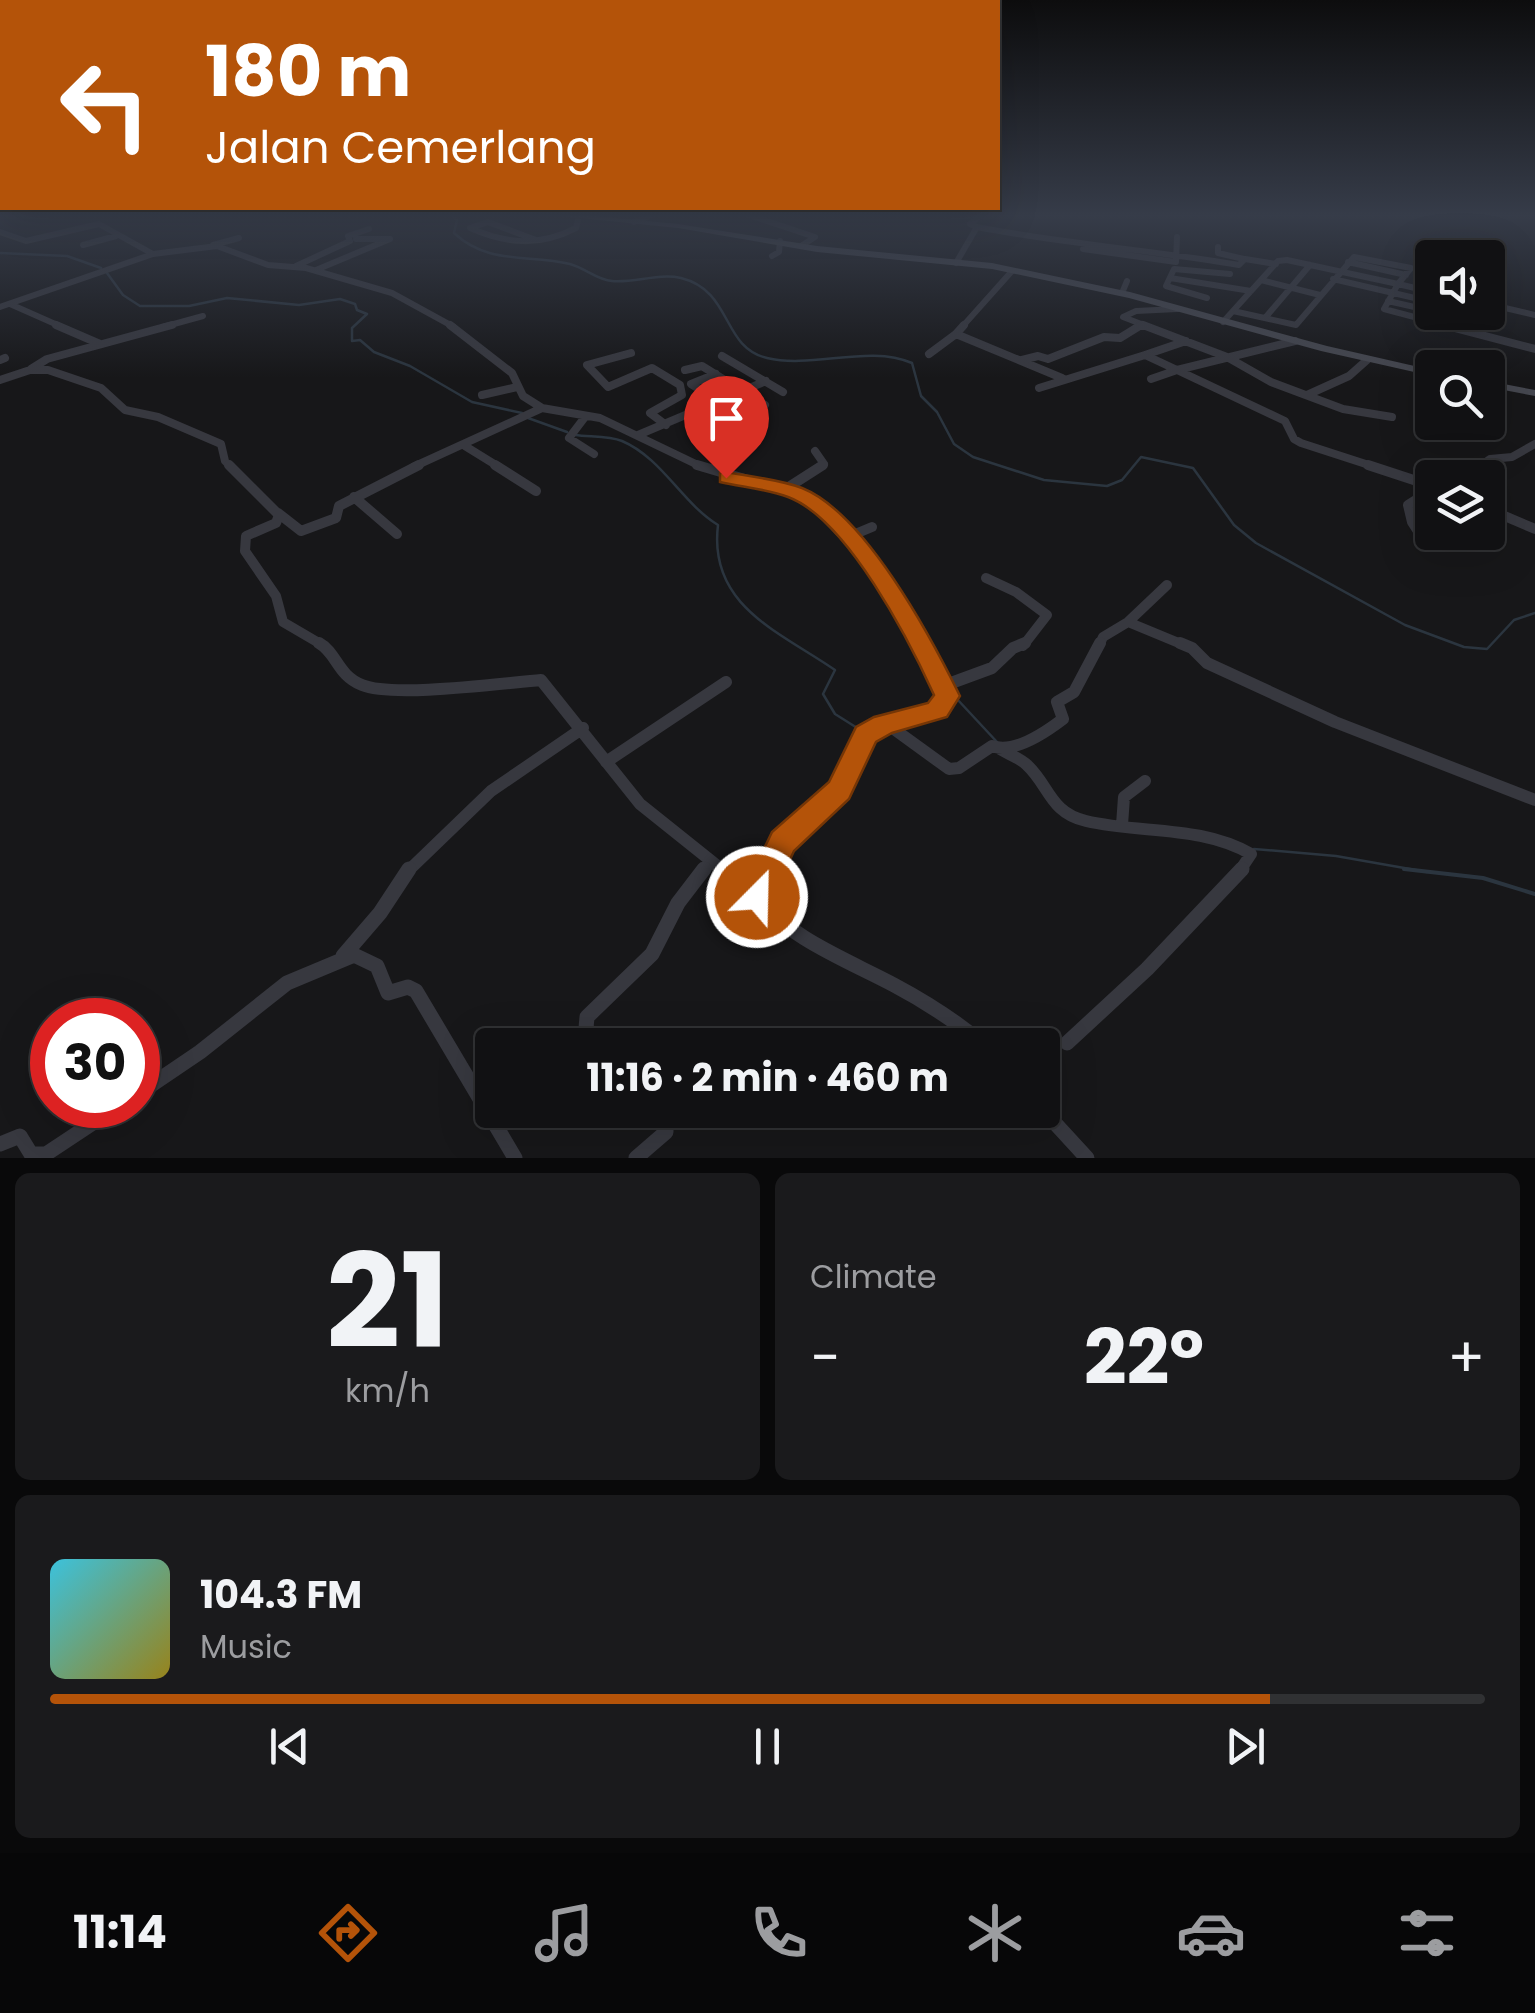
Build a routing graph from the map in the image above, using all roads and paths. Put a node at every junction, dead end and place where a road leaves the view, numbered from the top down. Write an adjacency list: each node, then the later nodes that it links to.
1 (109, 269): 28 (street)
2 (311, 269): 11 (street)
3 (1004, 269): 12 (street)
4 (1174, 269): 15 (street)
5 (1185, 269): 14 (street)
6 (1235, 269): 14 (street)
7 (1271, 269): 17 (street)
8 (1307, 269): 21 (street)
9 (1330, 269): 13 (street)
10 (1379, 269): 19 (street)
11 (316, 270): 66 (street)
12 (1012, 270): 24 (street); 41 (street)
13 (1340, 271): 16 (street); 19 (street)
14 (1230, 274): 20 (street)
15 (1170, 278): 20 (street); 20 (street)
16 (1333, 279): 25 (street); 26 (street)
17 (1260, 280): 21 (street); 23 (street)
18 (1127, 281): 24 (street)
19 (1398, 284): 22 (street); 26 (street)
20 (1217, 286): 23 (street)
21 (1291, 288): 25 (street); 37 (street)
22 (1415, 288)
23 (1251, 291): 33 (street)
24 (1122, 294): 32 (street)
25 (1320, 294): 37 (street)
26 (1390, 297): 27 (street); 29 (street); 36 (street)
27 (1415, 300)
28 (10, 304): 30 (street); 44 (street)
29 (1415, 305)
30 (0, 306)
31 (1505, 308): 34 (street)
32 (1177, 309): 38 (street); 39 (street)
33 (1234, 311): 37 (street); 38 (street)
34 (1535, 315)
35 (203, 316): 44 (street)
36 (1415, 316)
37 (1264, 318)
38 (1223, 322): 43 (street)
39 (1141, 325): 42 (street); 53 (street)
40 (1475, 330): 46 (street)
41 (956, 334): 48 (street); 53 (street)
42 (1187, 340): 49 (street); 51 (street)
43 (1295, 341): 51 (street); 54 (street)
44 (101, 344): 45 (street)
45 (89, 348): 52 (street); 56 (street)
46 (1535, 349)
47 (632, 353): 81 (street)
48 (929, 354)
49 (1145, 355): 58 (street); 62 (street)
50 (722, 356): 64 (street)
51 (1227, 356): 58 (street); 71 (street)
52 (97, 359)
53 (1022, 360): 62 (street)
54 (1368, 360): 59 (street); 71 (street)
55 (16, 370): 60 (street)
56 (30, 370): 60 (street); 94 (street)
57 (685, 370): 61 (street)
58 (1177, 370): 63 (street); 89 (street)
59 (1415, 370)
60 (1, 371)
61 (716, 374): 65 (street); 69 (street)
62 (1062, 378): 67 (street)
63 (1151, 379)
64 (766, 381): 69 (street); 70 (street)
65 (692, 384): 74 (street); 77 (street)
66 (517, 387): 73 (street); 76 (street)
67 (1039, 388)
68 (1505, 388): 72 (street)
69 (744, 390): 74 (street); 75 (street)
70 (783, 392)
71 (1306, 395): 78 (street)
72 (1533, 395)
73 (482, 396)
74 (720, 400): 77 (street); 80 (street)
75 (765, 405)
76 (542, 408): 79 (street); 85 (street)
77 (700, 410): 81 (street); 82 (street)
78 (1392, 417)
79 (586, 418): 83 (street); 87 (street)
80 (746, 418)
81 (666, 424): 83 (street)
82 (719, 424)
83 (638, 434): 90 (street)
84 (1535, 444): 88 (street)
85 (466, 446): 91 (street); 92 (street)
86 (815, 451): 90 (street)
87 (594, 454)
88 (1489, 460)
89 (1415, 482)
90 (784, 490): 100 (street)
91 (536, 491)
92 (354, 497): 94 (street); 99 (street)
93 (1415, 500): 97 (street)
94 (278, 513): 107 (street)
95 (1505, 516): 98 (street)
96 (872, 526): 100 (street)
97 (1415, 527)
98 (1535, 529)
99 (397, 534)
100 (848, 537): 105 (street)
101 (986, 578): 105 (street)
102 (1167, 585): 103 (street)
103 (1128, 622): 108 (street); 111 (street)
104 (726, 682): 109 (street)
105 (944, 686): 106 (street)
106 (887, 724): 108 (street); 114 (street)
107 (583, 728): 109 (street); 115 (street)
108 (1000, 749): 112 (street)
109 (606, 762): 113 (street)
110 (1145, 781): 112 (street)
111 (1535, 800)
112 (1122, 824): 118 (street)
113 (711, 862): 114 (street); 116 (street)
114 (757, 897): 117 (street)
115 (343, 956): 119 (street); 120 (street)
116 (586, 1028)
117 (964, 1028)
118 (1067, 1043)
119 (160, 1079)
120 (475, 1087)
121 (85, 1128): 125 (street)
122 (499, 1128): 126 (street)
123 (666, 1128): 127 (street)
124 (1059, 1128): 128 (street)
125 (0, 1144)
126 (515, 1158)
127 (636, 1158)
128 (1087, 1158)

